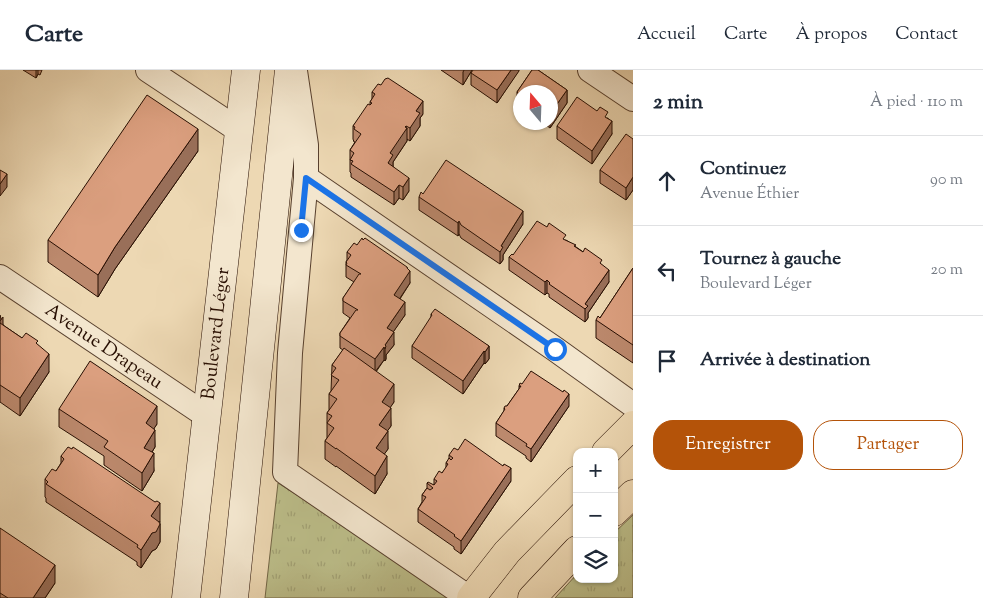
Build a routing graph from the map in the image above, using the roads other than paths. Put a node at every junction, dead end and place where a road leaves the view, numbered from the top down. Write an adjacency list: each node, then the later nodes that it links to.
1 (148, 70): 7 (street)
2 (246, 70): 7 (main road, Boulevard Léger)
3 (289, 70): 19 (main road)
4 (294, 70): 8 (street)
5 (590, 70): 6 (street)
6 (633, 99)
7 (240, 131): 11 (main road, Boulevard Léger)
8 (306, 178): 10 (street); 20 (street)
9 (0, 277): 11 (street, Avenue Drapeau)
10 (633, 405)
11 (207, 416): 18 (main road, Boulevard Léger)
12 (633, 425): 13 (main road)
13 (610, 448)
14 (573, 484): 20 (main road)
15 (633, 494): 16 (main road)
16 (618, 508)
17 (573, 554): 21 (main road)
18 (186, 598)
19 (234, 598)
20 (470, 598)
21 (532, 598)

